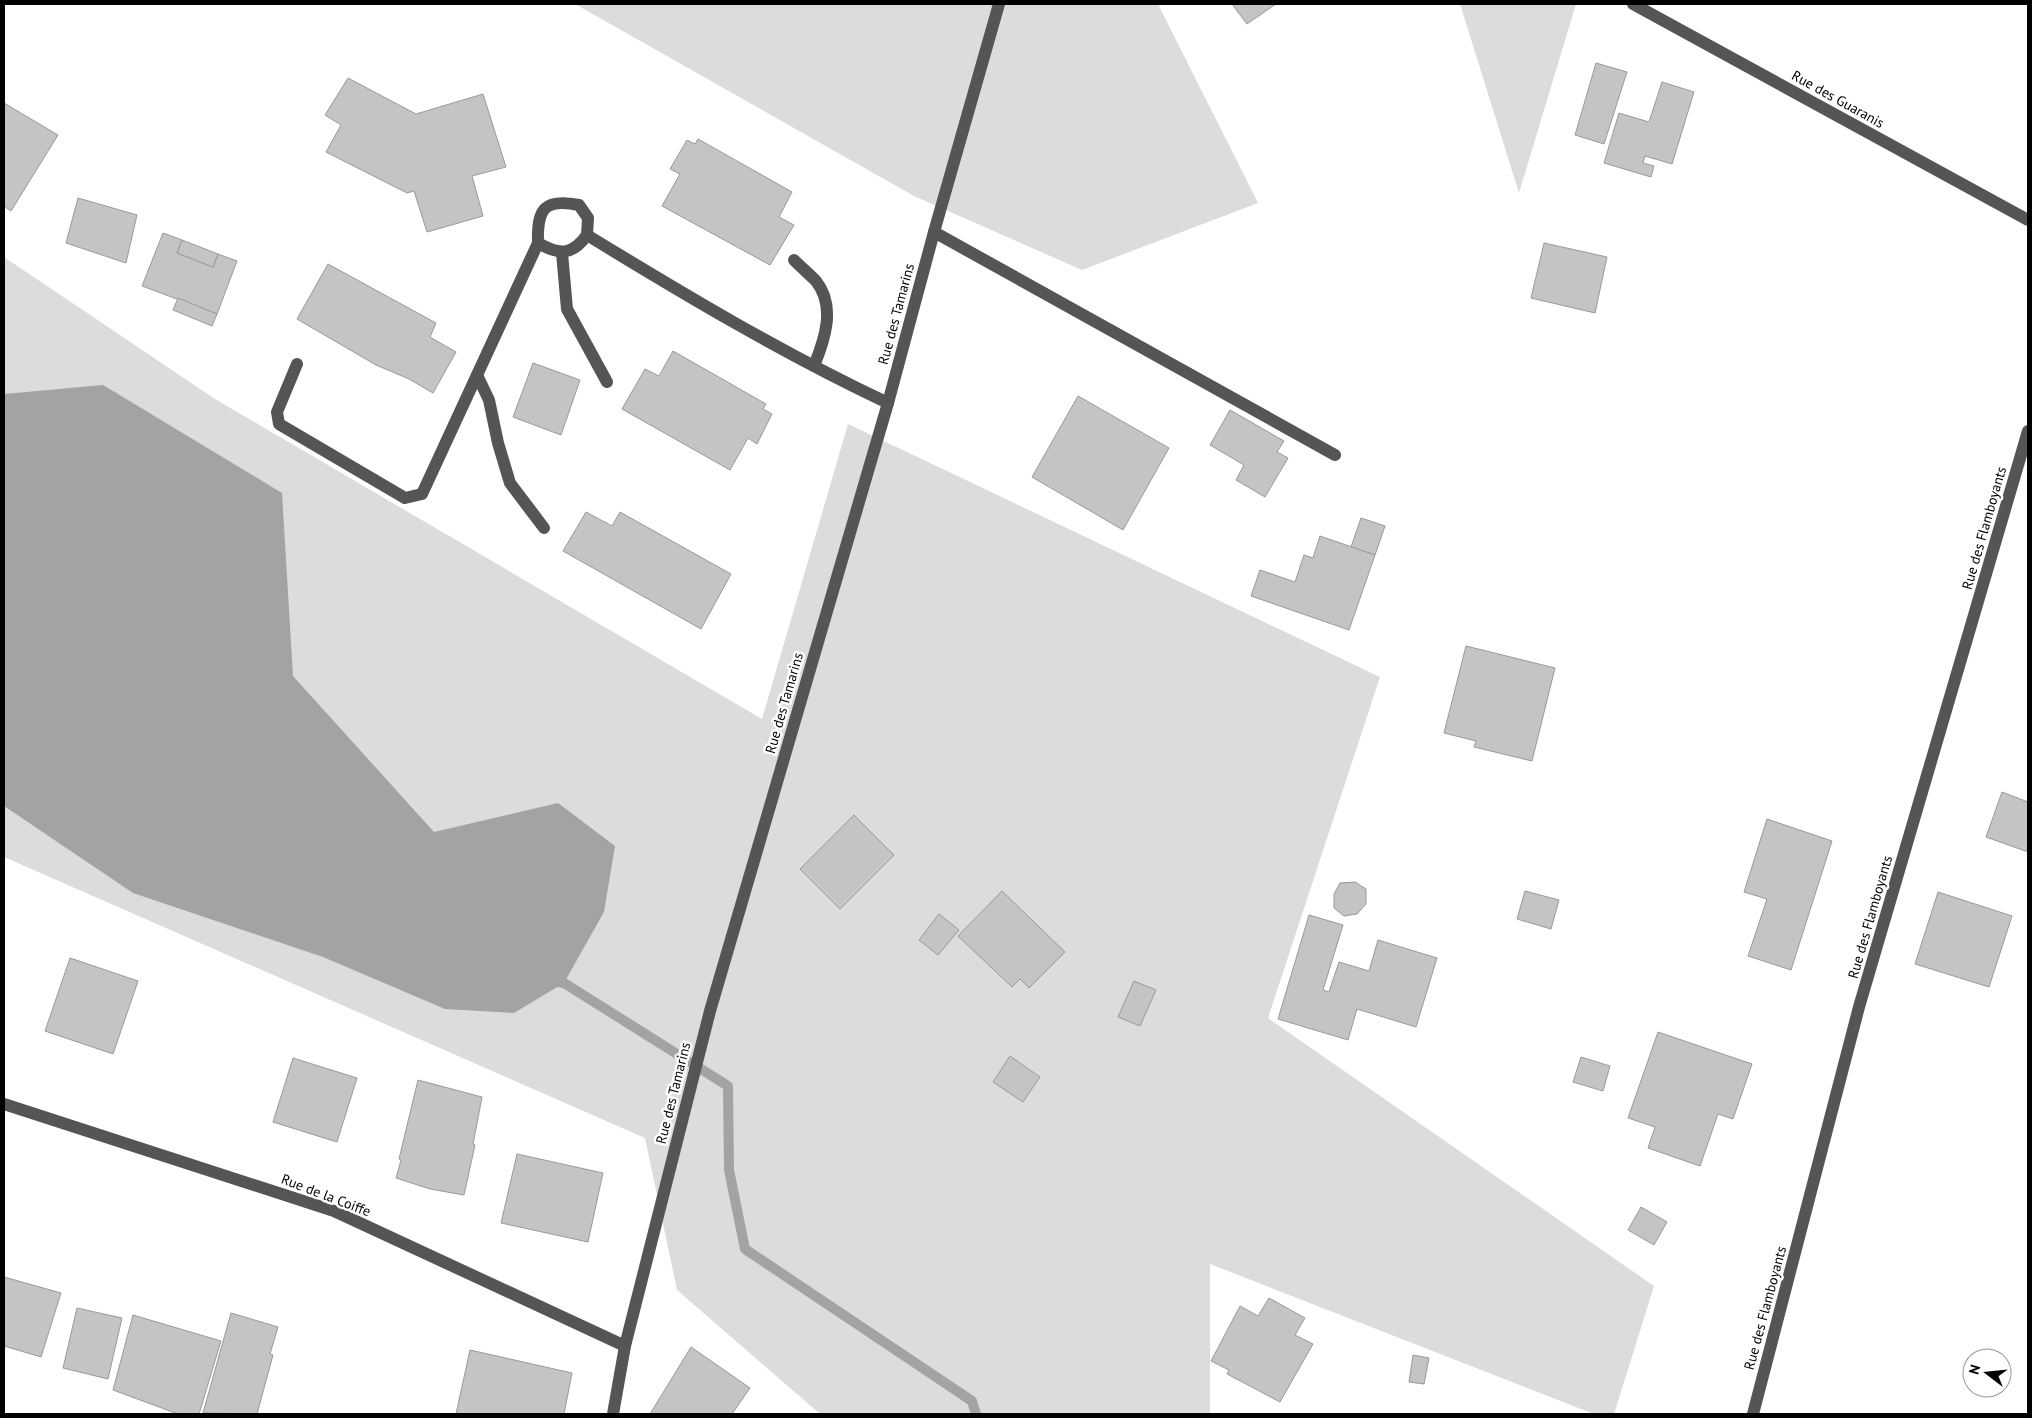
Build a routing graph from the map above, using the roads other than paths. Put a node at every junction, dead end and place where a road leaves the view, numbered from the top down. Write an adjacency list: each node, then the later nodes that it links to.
1 (999, 4): 4 (street, Rue des Tamarins)
2 (1633, 4): 3 (street, Rue des Guaranis)
3 (2028, 220)
4 (934, 232): 13 (street, Rue des Tamarins); 15 (street)
5 (587, 235): 6 (street); 7 (street); 10 (street)
6 (538, 242): 7 (street); 11 (street)
7 (562, 253): 12 (street)
8 (794, 260): 10 (street)
9 (297, 364): 11 (street)
10 (814, 366): 13 (street)
11 (477, 375): 16 (street)
12 (607, 382)
13 (888, 403): 18 (street, Rue des Tamarins)
14 (2028, 431): 20 (street, Rue des Flamboyants)
15 (1335, 455)
16 (544, 528)
17 (4, 1104): 18 (street, Rue de la Coiffe)
18 (625, 1346): 19 (street, Rue des Tamarins)
19 (613, 1414)
20 (1752, 1414)

